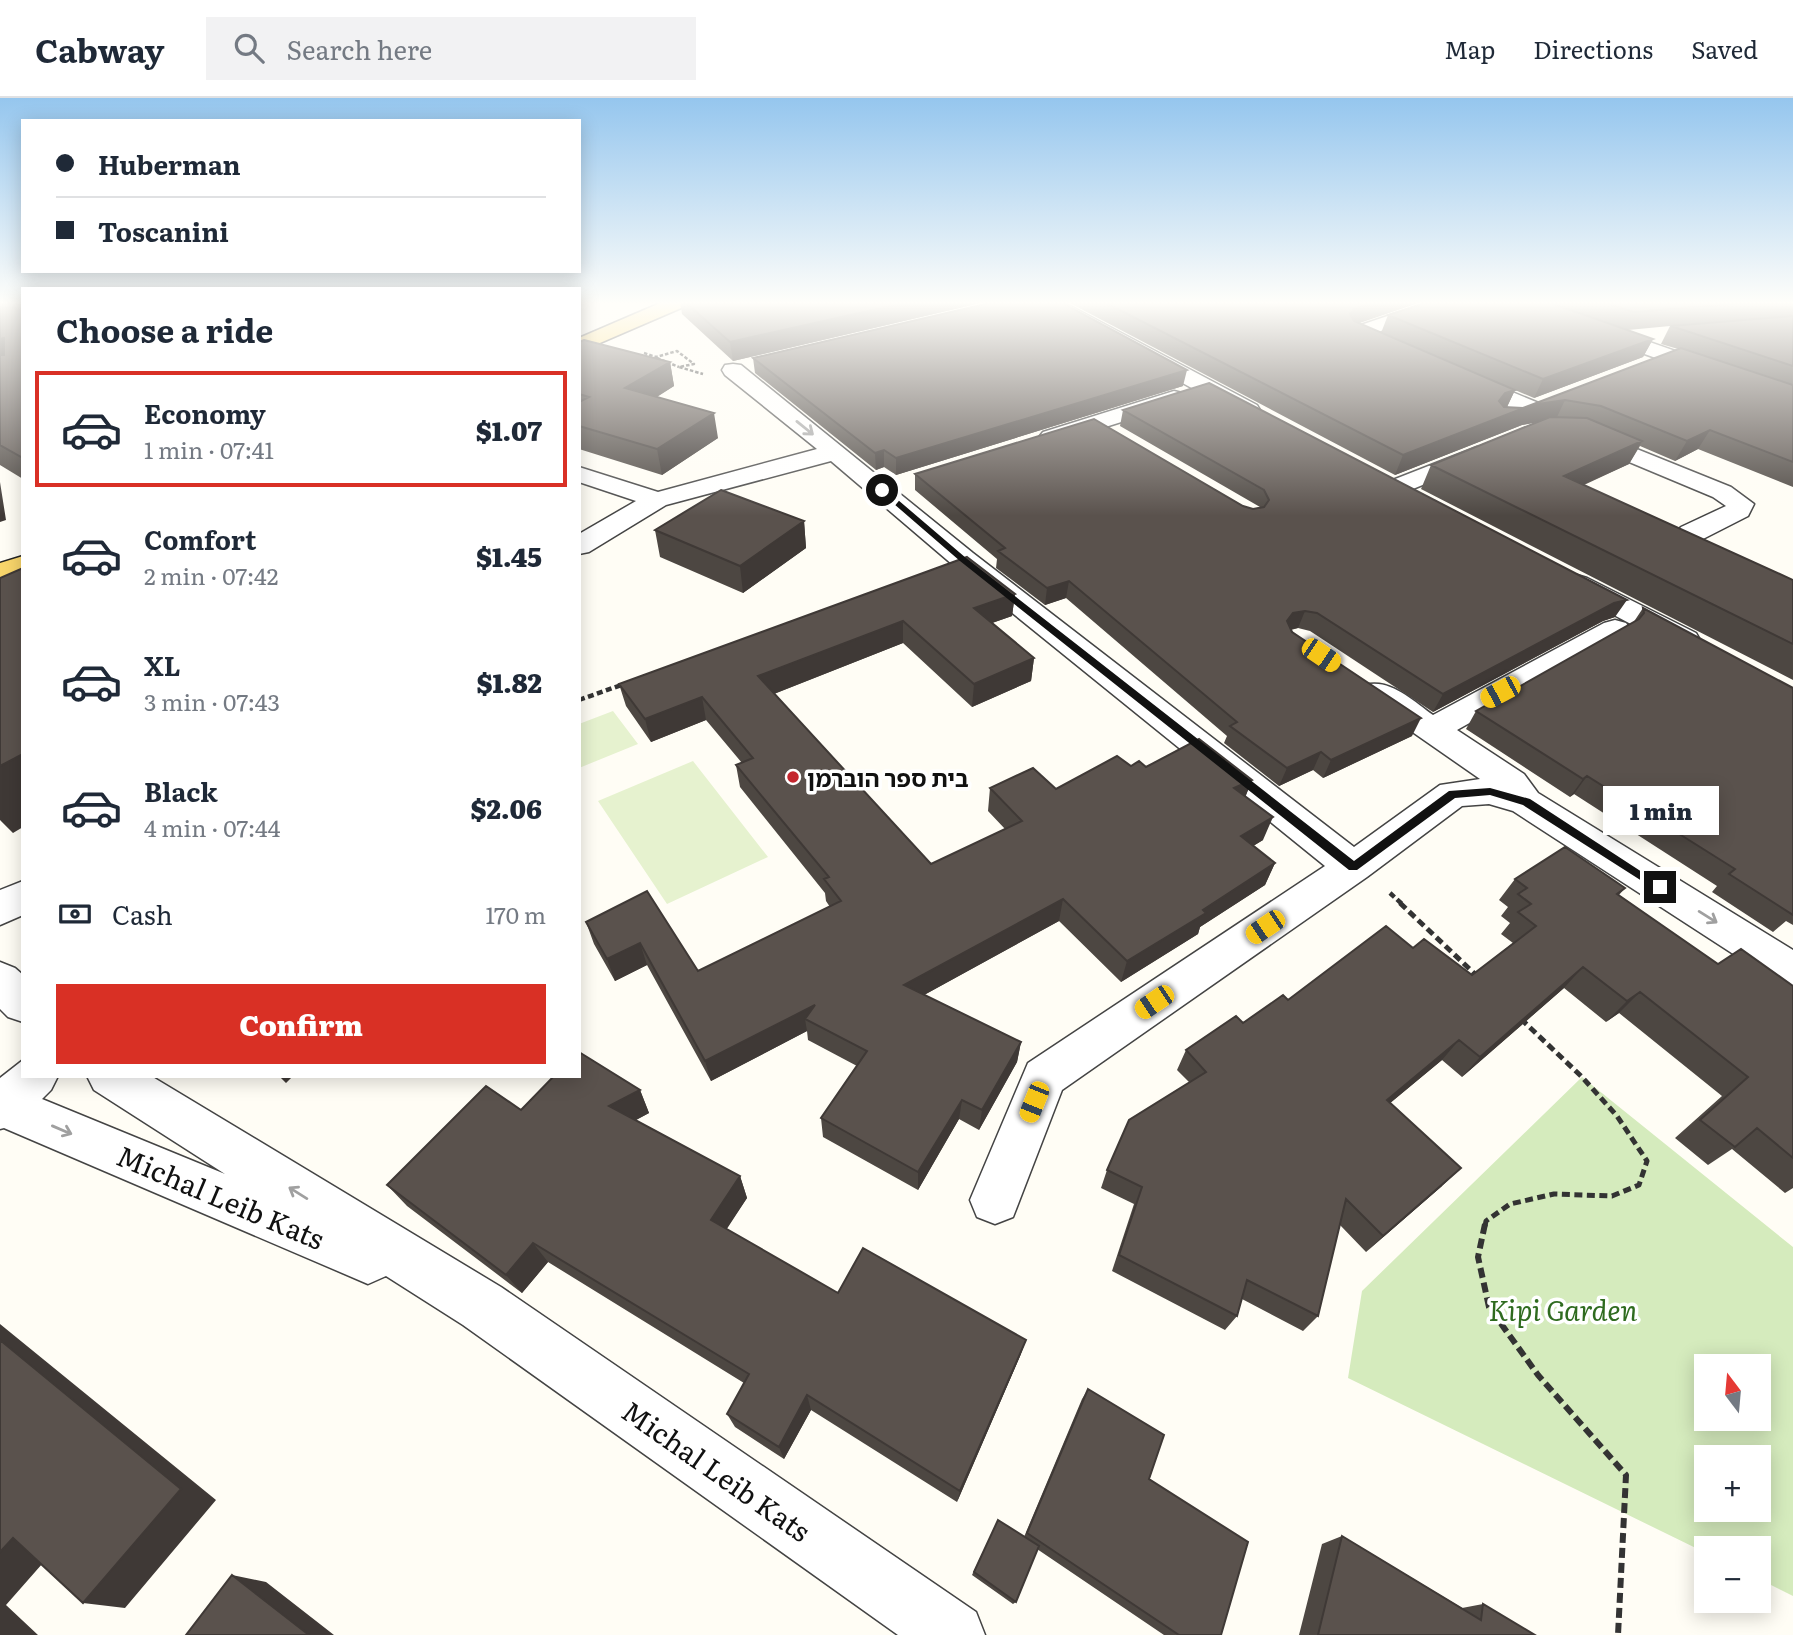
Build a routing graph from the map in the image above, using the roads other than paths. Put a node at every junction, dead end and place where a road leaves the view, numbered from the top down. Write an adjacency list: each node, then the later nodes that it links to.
1 (748, 373): 15 (street, one-way to 15)
2 (1180, 373): 5 (street)
3 (1447, 373): 11 (street)
4 (1733, 373): 7 (street)
5 (1208, 388): 9 (street); 10 (street)
6 (1558, 399): 11 (street)
7 (1793, 400)
8 (1507, 419): 11 (street)
9 (1269, 420)
10 (1094, 423): 12 (street); 13 (street)
11 (1543, 424): 24 (street)
12 (1118, 438)
13 (1028, 444)
14 (1494, 447): 18 (street)
15 (835, 452): 17 (street); 31 (street)
16 (581, 475): 17 (street)
17 (657, 500): 19 (street)
18 (1418, 501)
19 (581, 545)
20 (21, 565): 23 (main road)
21 (1793, 569): 24 (street)
22 (1551, 570): 27 (street)
23 (0, 573)
24 (1765, 584): 25 (street)
25 (1793, 597)
26 (1615, 629): 29 (street)
27 (1708, 652)
28 (1354, 677): 29 (street)
29 (1432, 730): 30 (street)
30 (1527, 802): 31 (street); 34 (street, one-way to 34)
31 (1356, 865): 39 (street)
32 (21, 897): 33 (street)
33 (0, 909)
34 (1793, 971)
35 (0, 980): 36 (street)
36 (21, 1002)
37 (113, 1078): 40 (street, Michal Leib Kats, one-way to 37)
38 (10, 1098): 40 (street, Michal Leib Kats, one-way to 40)
39 (995, 1200)
40 (482, 1306): 41 (street, Michal Leib Kats)
41 (953, 1635)

